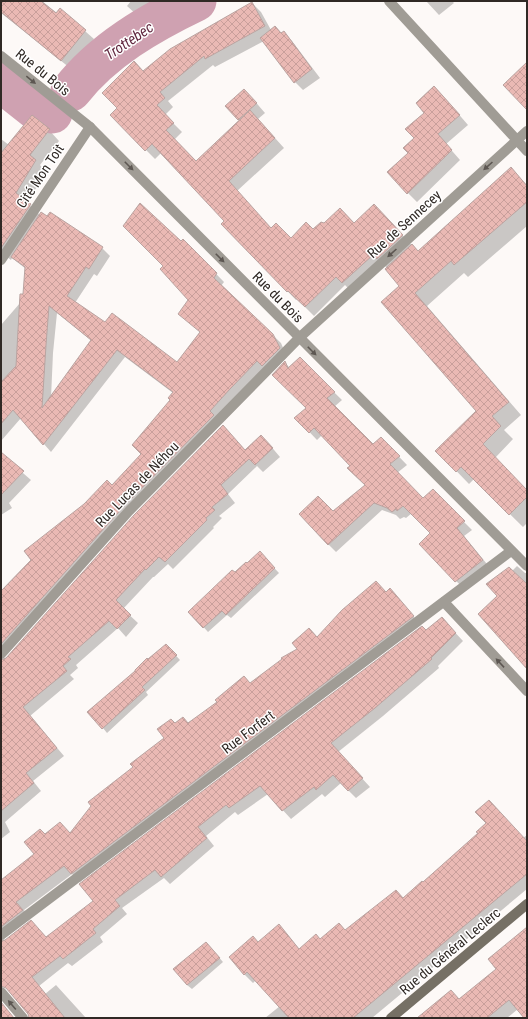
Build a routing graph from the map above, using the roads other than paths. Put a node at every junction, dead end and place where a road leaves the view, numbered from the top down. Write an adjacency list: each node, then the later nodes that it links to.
1 (389, 1): 5 (street)
2 (1, 56): 3 (street, Rue du Bois, one-way to 3)
3 (90, 127): 7 (street, Cité Mon Toit); 8 (street, Rue du Bois, one-way to 8)
4 (527, 131): 5 (street, Rue de Sennecey)
5 (517, 140): 6 (street); 8 (street, Rue de Sennecey, one-way to 8)
6 (527, 151)
7 (1, 260)
8 (299, 338): 9 (street, Rue du Bois, one-way to 9); 12 (street, Rue Lucas de Néhou)
9 (512, 551): 10 (street, Rue du Bois); 11 (street, Rue Forfert)
10 (527, 566)
11 (444, 602): 13 (street, one-way to 11); 15 (street, Rue Forfert)
12 (1, 654)
13 (527, 691)
14 (527, 904): 18 (main road, Rue du Général Leclerc)
15 (1, 935)
16 (1, 992): 17 (street, one-way to 16)
17 (23, 1018)
18 (391, 1018)

